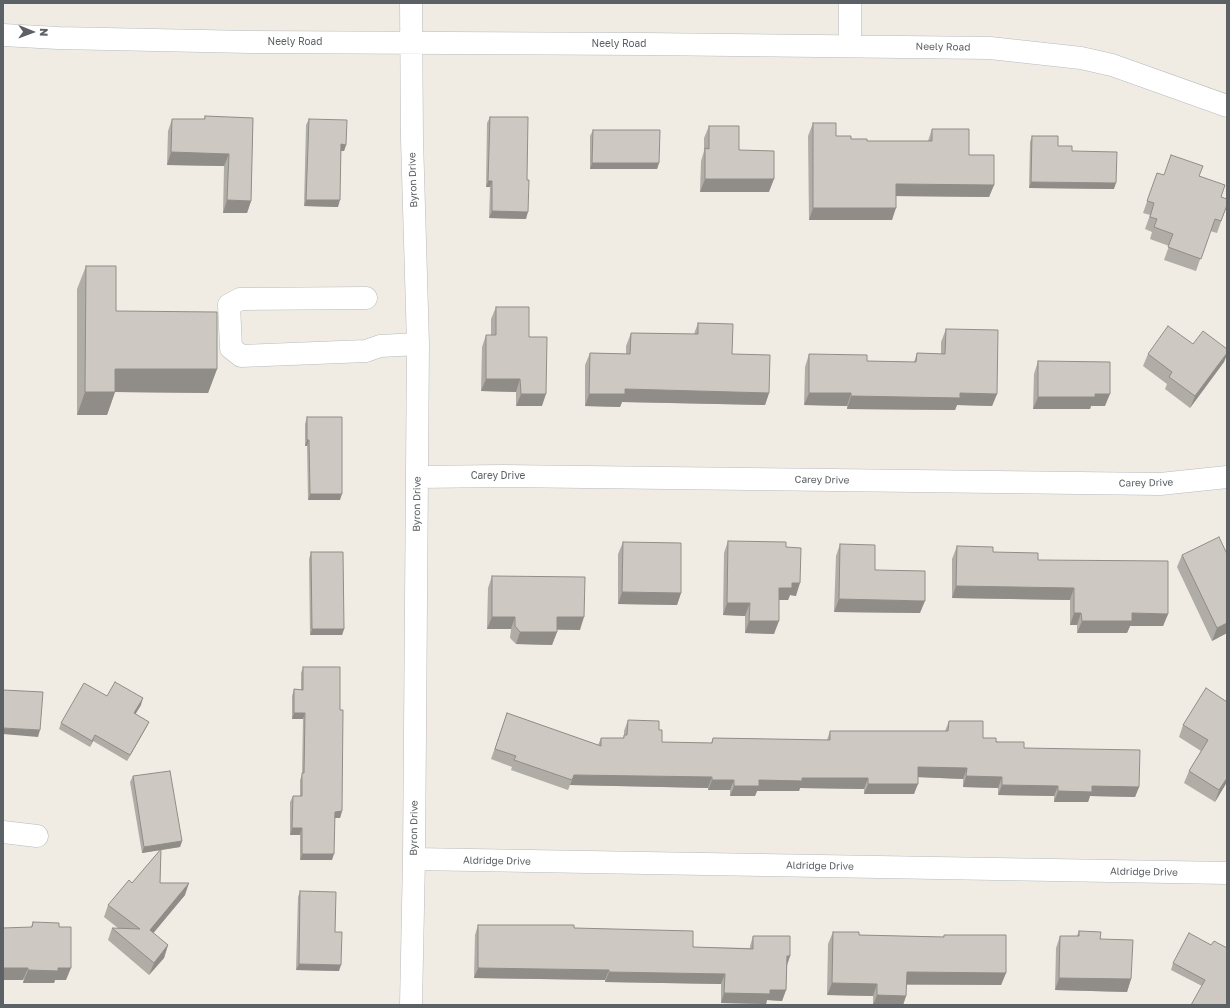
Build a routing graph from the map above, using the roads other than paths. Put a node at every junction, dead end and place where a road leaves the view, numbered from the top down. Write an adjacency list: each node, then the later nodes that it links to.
1 (411, 3): 4 (street, Byron Drive)
2 (850, 3): 5 (street)
3 (3, 35): 4 (street, Neely Road)
4 (411, 42): 5 (street, Neely Road); 8 (street, Byron Drive)
5 (850, 46): 6 (street, Neely Road)
6 (1227, 106)
7 (366, 298): 8 (street)
8 (418, 344): 9 (street, Byron Drive)
9 (417, 477): 10 (street, Carey Drive); 13 (street, Byron Drive)
10 (1227, 477)
11 (3, 832): 12 (street)
12 (37, 836)
13 (414, 859): 14 (street, Aldridge Drive); 15 (street, Byron Drive)
14 (1227, 873)
15 (411, 1005)

